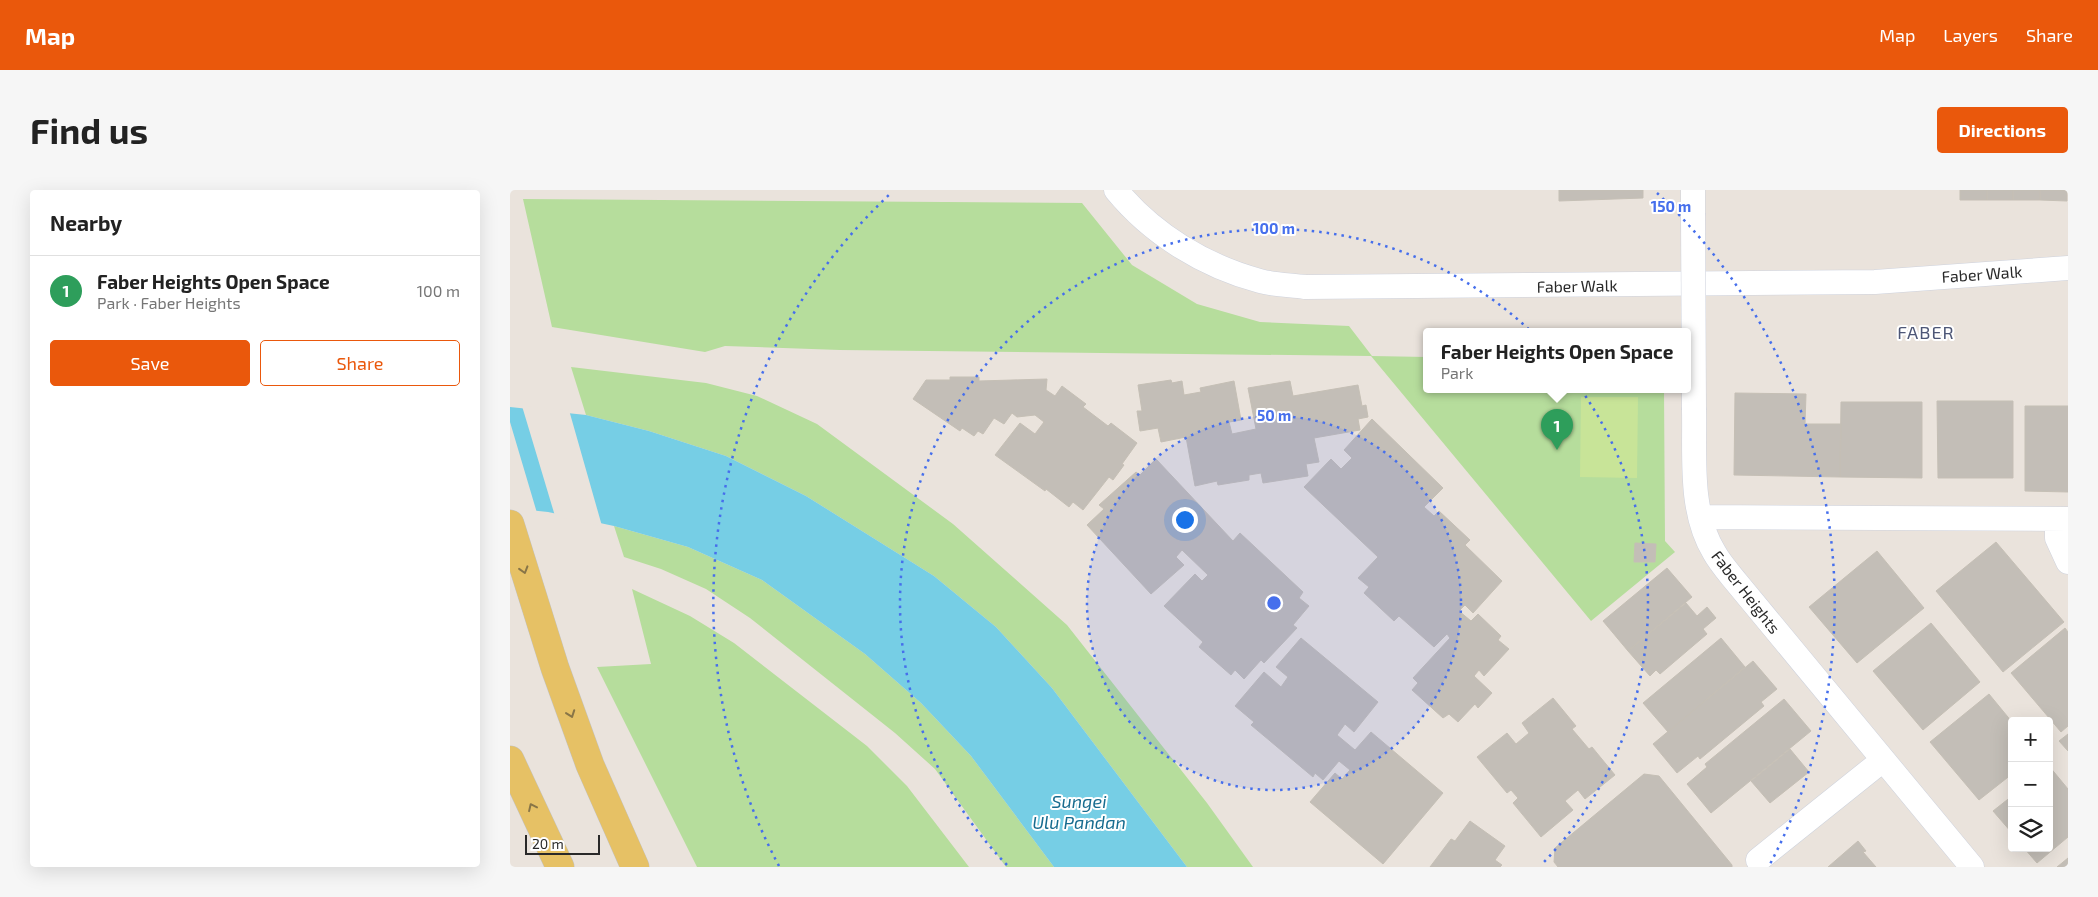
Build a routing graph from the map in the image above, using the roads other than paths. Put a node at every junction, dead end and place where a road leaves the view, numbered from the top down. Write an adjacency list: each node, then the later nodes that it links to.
1 (1116, 190): 3 (street, Faber Walk)
2 (1693, 202): 4 (street, Faber Heights, bridge)
3 (2068, 268)
4 (1700, 517): 5 (street); 9 (street, Faber Heights)
5 (2063, 519): 7 (street)
6 (510, 524): 12 (main road, one-way to 12)
7 (2068, 562)
8 (510, 760): 11 (main road, one-way to 8)
9 (1883, 760): 10 (street); 13 (street, Faber Heights)
10 (1758, 860)
11 (560, 867)
12 (635, 867)
13 (1972, 867)

